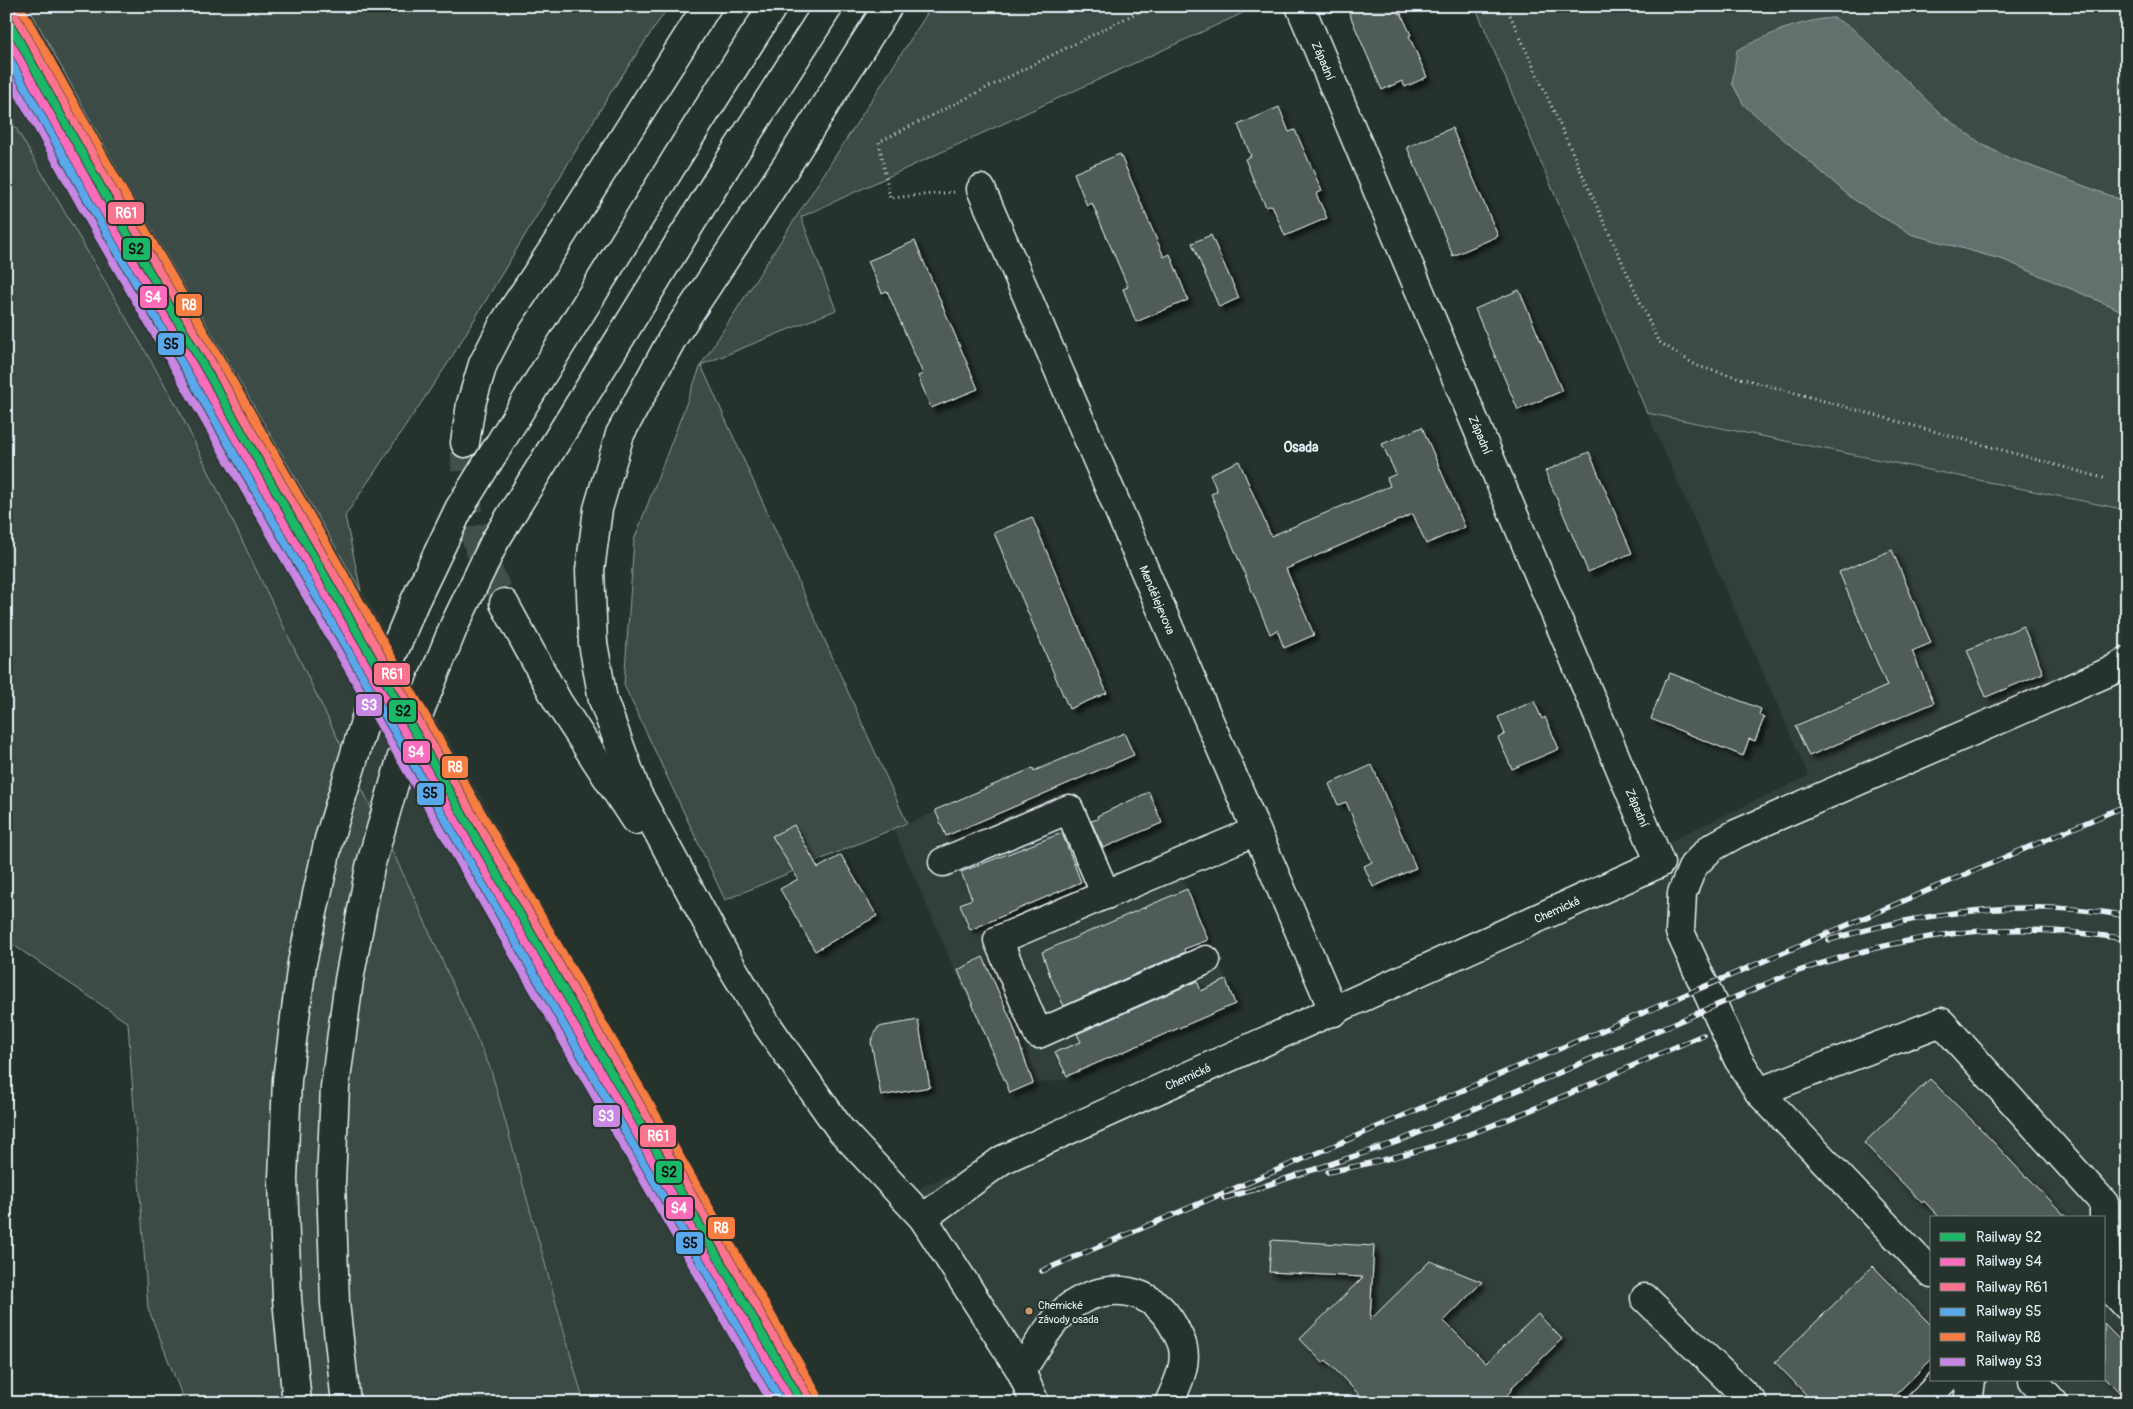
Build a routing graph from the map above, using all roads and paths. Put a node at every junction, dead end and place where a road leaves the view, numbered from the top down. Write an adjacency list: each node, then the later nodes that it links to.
1 (707, 6): 9 (main road)
2 (773, 6): 31 (main road, bridge)
3 (829, 6): 32 (main road, bridge)
4 (888, 6): 17 (main road)
5 (1150, 6): 8 (path)
6 (1300, 6): 15 (main road, Západní)
7 (1506, 6): 10 (path)
8 (981, 189): 13 (main road, Mendělejevova)
9 (465, 443)
10 (2107, 479)
11 (504, 602): 17 (main road)
12 (2127, 661): 20 (main road)
13 (1256, 832): 16 (main road); 19 (main road, Mendělejevova)
14 (944, 862): 16 (main road)
15 (1660, 863): 19 (main road, Chemická)
16 (1106, 895): 18 (main road)
17 (727, 959): 22 (main road)
18 (1206, 960)
19 (1334, 1012): 22 (main road, Chemická)
20 (1759, 1092): 21 (main road); 24 (main road)
21 (2104, 1216)
22 (923, 1218): 27 (main road)
23 (2106, 1263): 26 (main road)
24 (1930, 1272)
25 (1645, 1298): 35 (main road)
26 (2127, 1306)
27 (1021, 1372): 33 (main road); 34 (main road)
28 (1942, 1382): 36 (main road)
29 (1971, 1382): 37 (main road)
30 (2035, 1382): 38 (main road)
31 (297, 1403)
32 (346, 1403)
33 (1035, 1403)
34 (1169, 1403)
35 (1753, 1403)
36 (1921, 1403)
37 (1968, 1403)
38 (2054, 1403)

